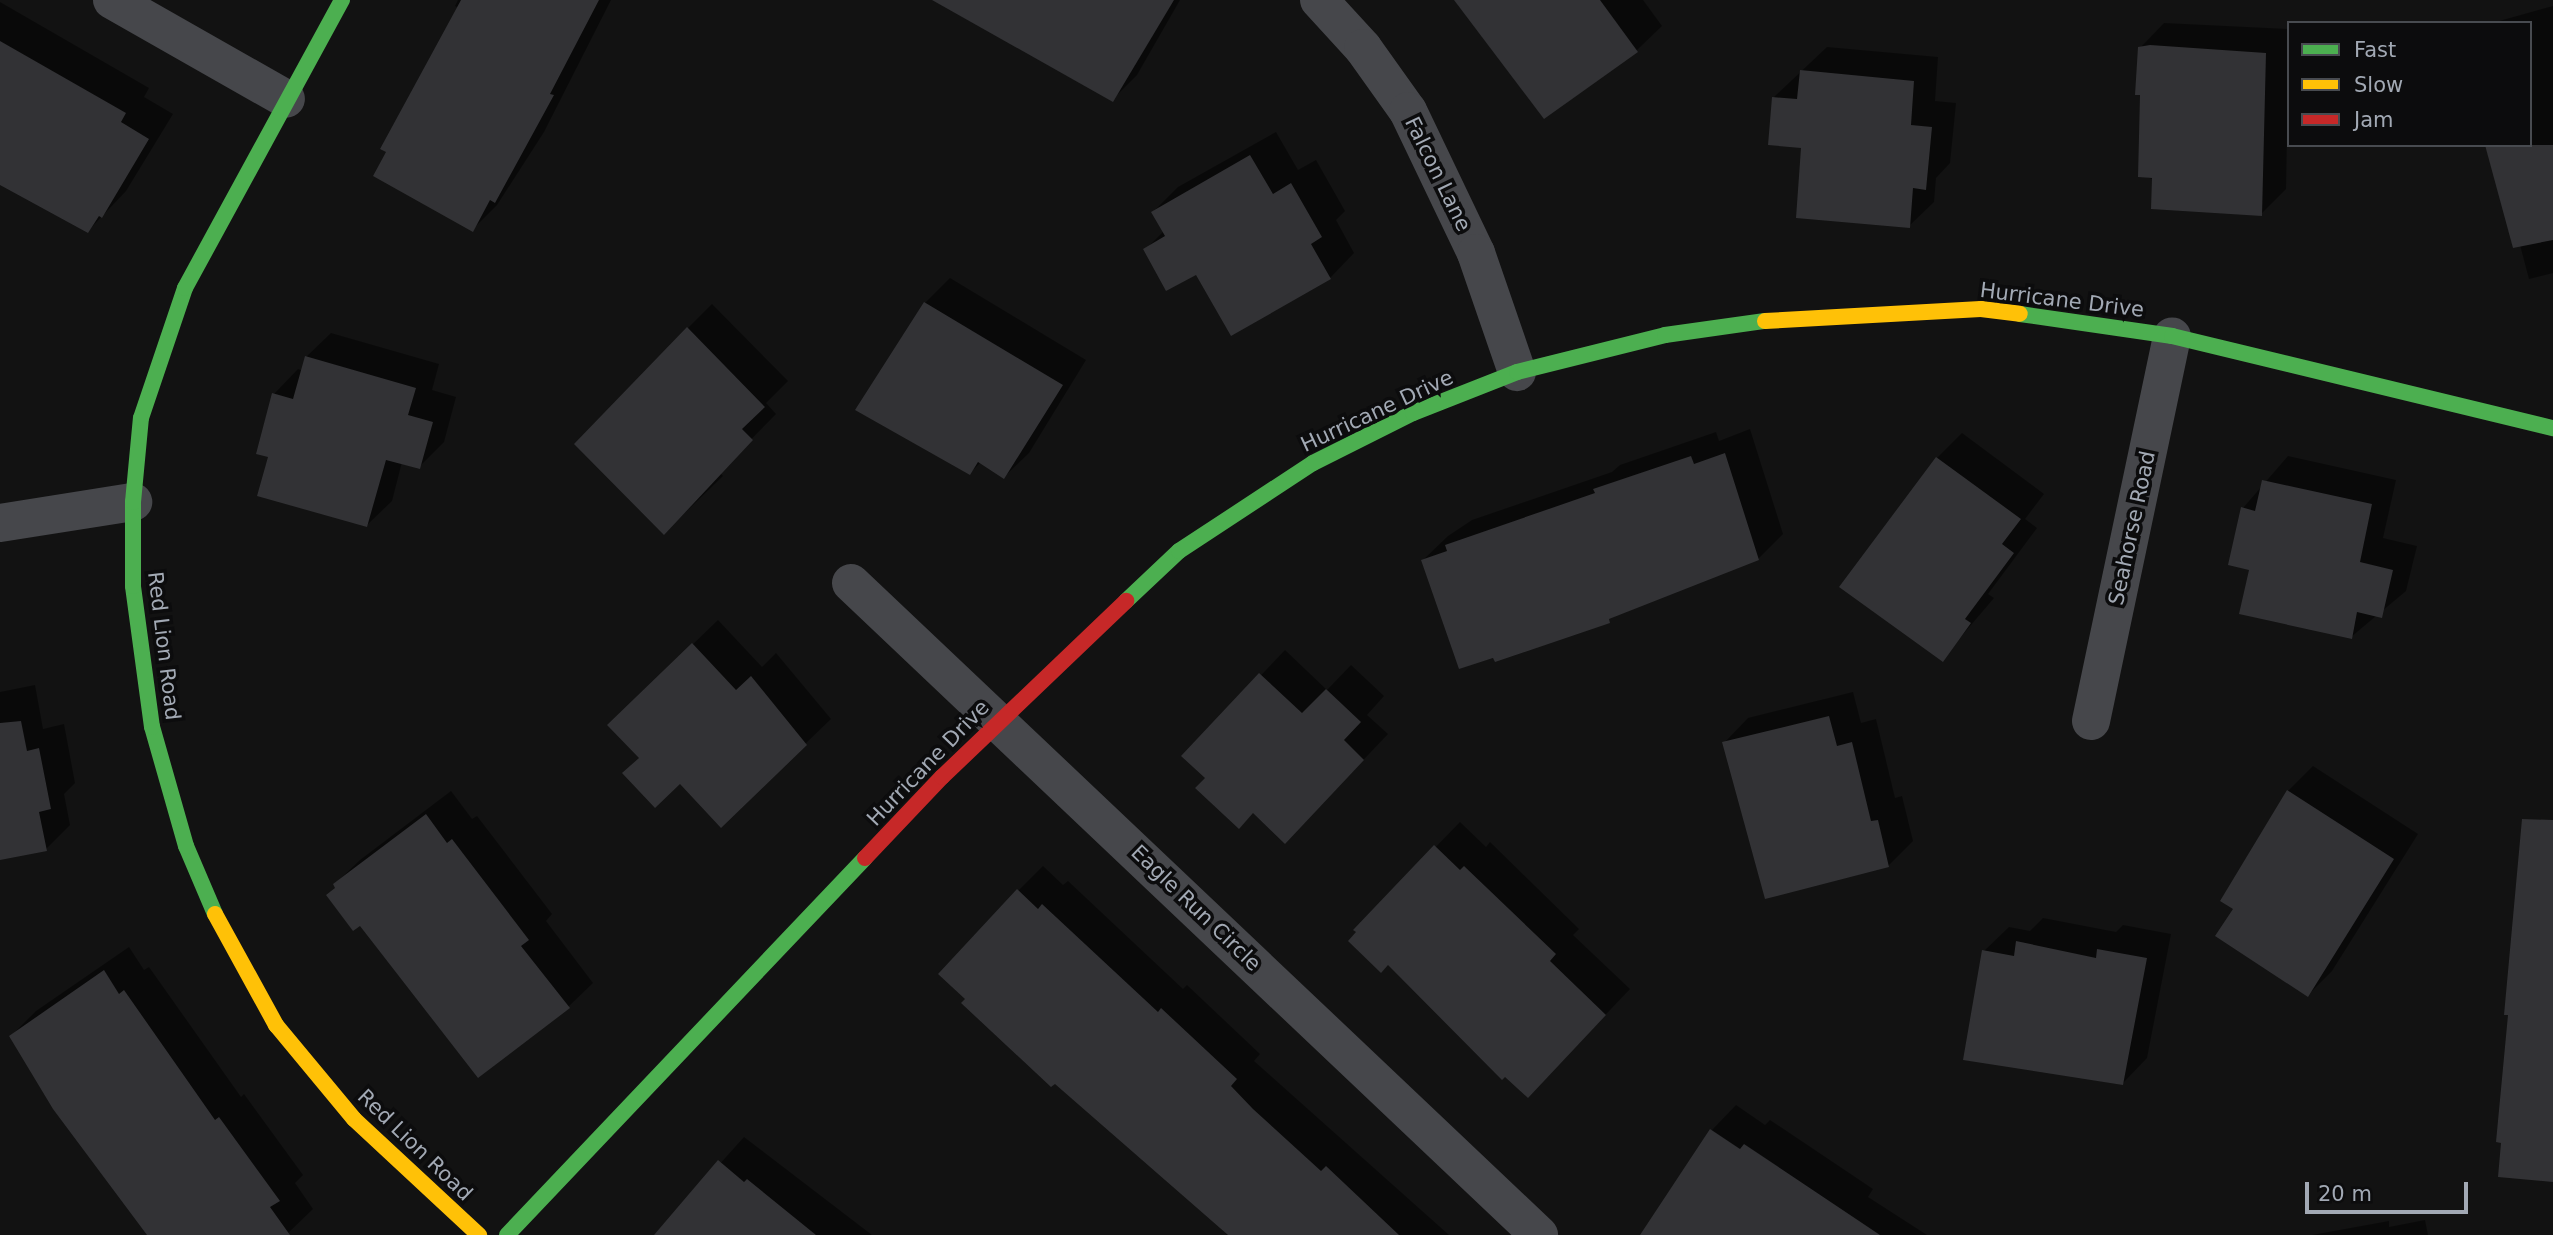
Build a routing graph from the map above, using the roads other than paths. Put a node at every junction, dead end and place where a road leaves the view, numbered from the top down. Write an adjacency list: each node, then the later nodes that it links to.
1 (112, 0): 4 (street)
2 (342, 0): 4 (street, Red Lion Road)
3 (1319, 0): 6 (street, Falcon Lane)
4 (286, 99): 8 (street, Red Lion Road)
5 (2172, 335): 6 (street, Hurricane Drive); 7 (street, Hurricane Drive); 12 (street, Seahorse Road)
6 (1517, 372): 11 (street, Hurricane Drive)
7 (2553, 428)
8 (133, 502): 9 (street); 13 (street, Red Lion Road)
9 (0, 523)
10 (851, 583): 11 (street, Eagle Run Circle)
11 (999, 720): 14 (street, Hurricane Drive); 15 (street, Eagle Run Circle)
12 (2091, 721)
13 (479, 1235)
14 (507, 1235)
15 (1539, 1235)

